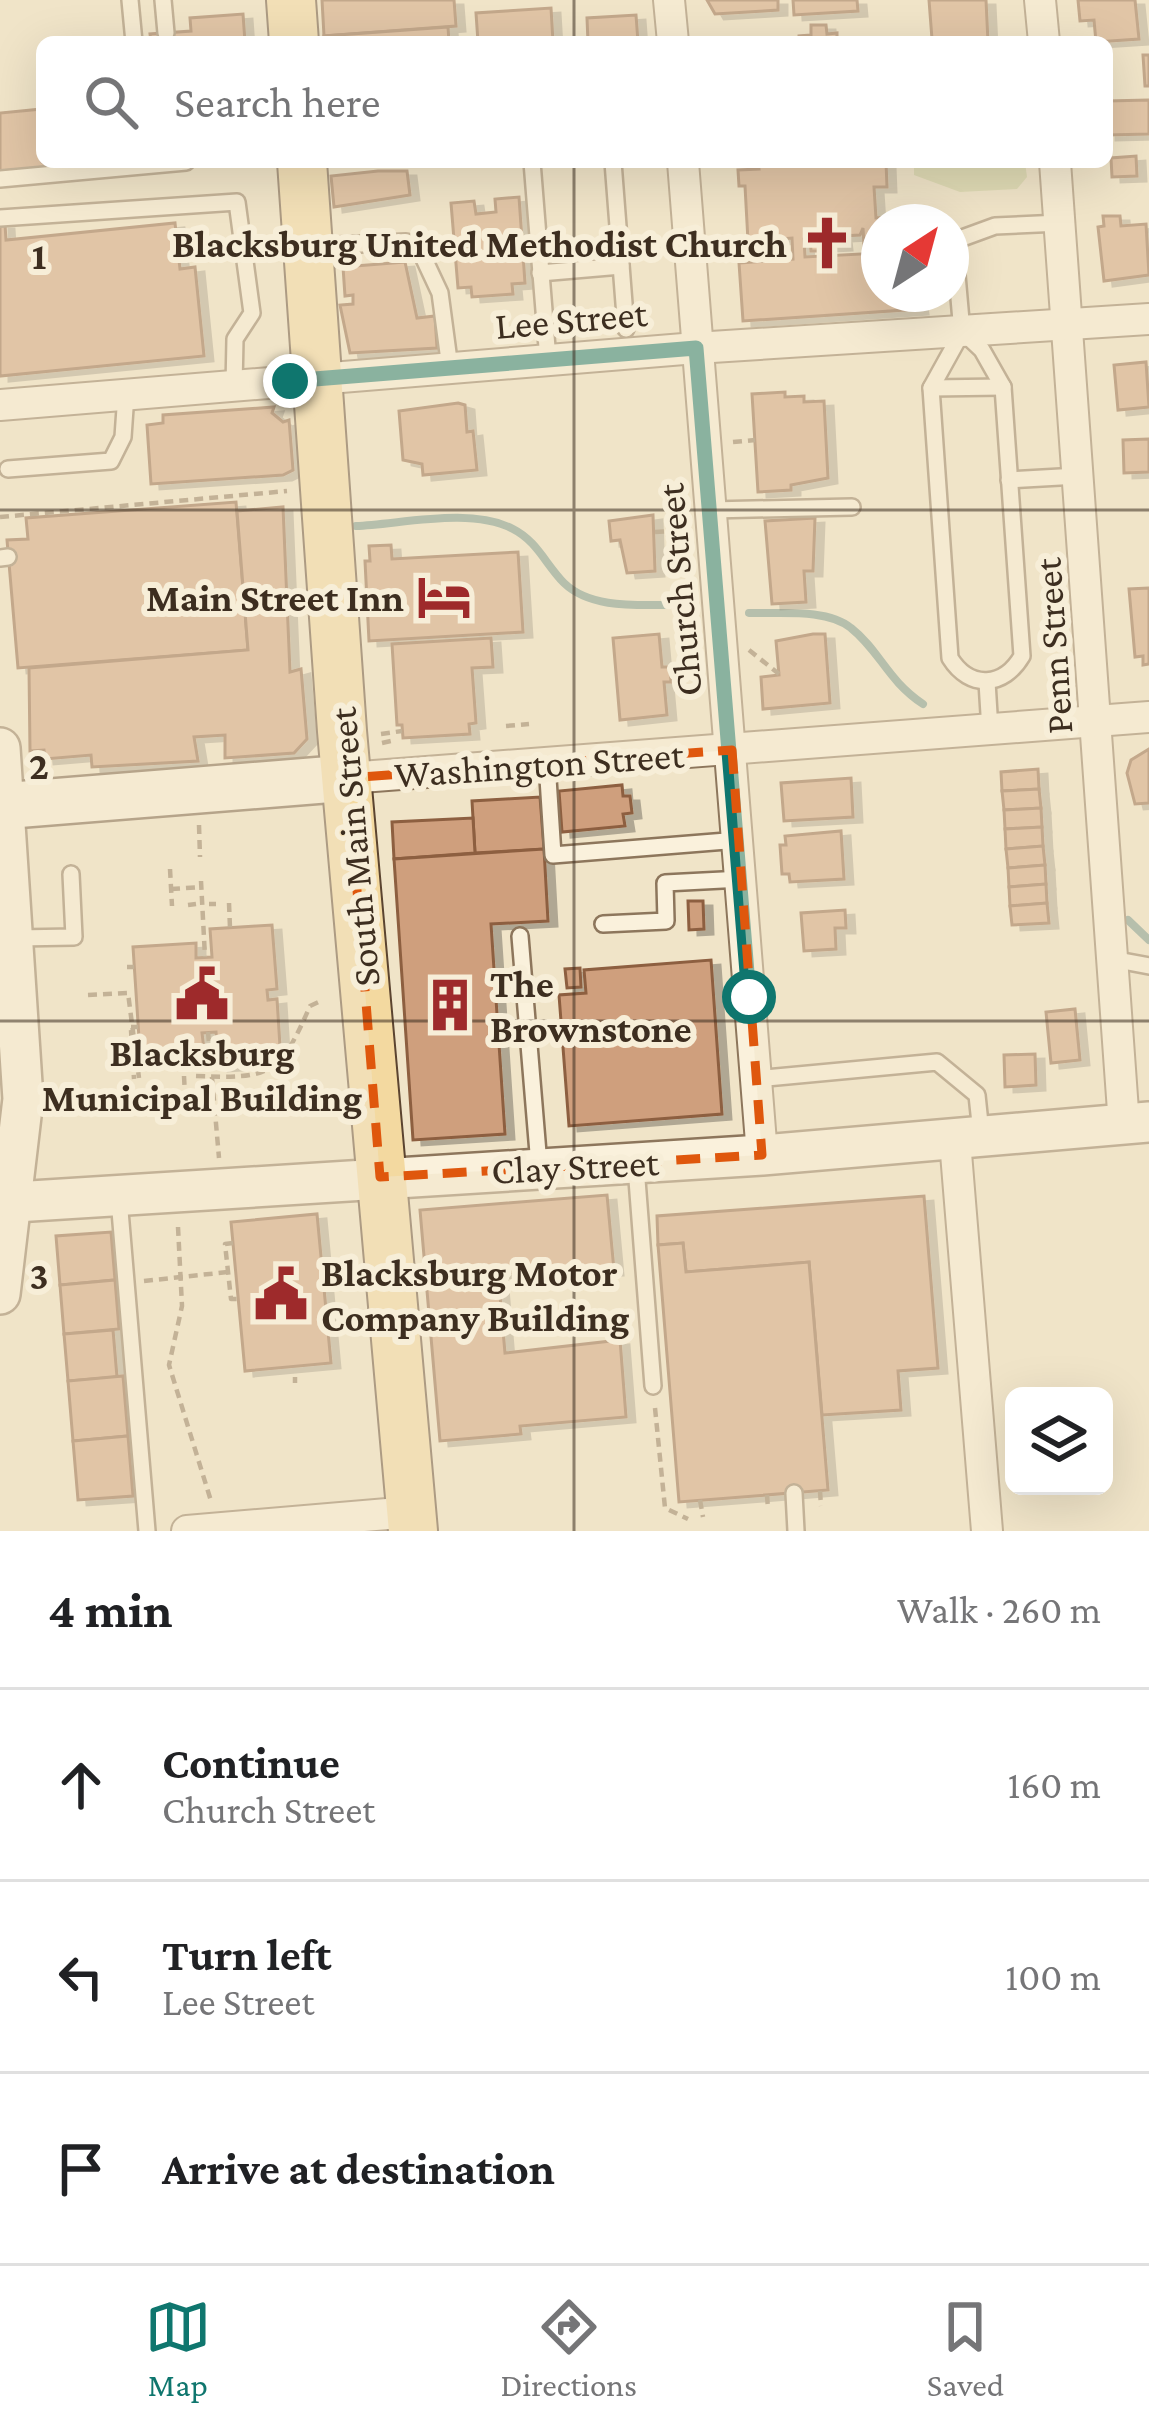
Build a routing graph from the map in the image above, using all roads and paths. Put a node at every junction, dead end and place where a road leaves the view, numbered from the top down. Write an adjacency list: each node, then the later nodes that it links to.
1 (130, 0): 7 (lane)
2 (163, 0): 6 (lane)
3 (291, 0): 8 (main road)
4 (669, 0): 9 (street)
5 (1040, 0): 10 (street)
6 (166, 33)
7 (133, 36)
8 (294, 36)
9 (672, 36)
10 (1043, 36)
11 (113, 168): 17 (lane)
12 (302, 168): 20 (main road, South Main Street)
13 (532, 168): 22 (lane)
14 (613, 168): 21 (lane)
15 (683, 168): 27 (street, Church Street)
16 (1055, 168): 19 (street, Penn Street)
17 (0, 179)
18 (0, 218): 31 (lane)
19 (1060, 223): 24 (street, Penn Street); 26 (lane)
20 (308, 247): 29 (lane); 30 (main road, South Main Street)
21 (621, 266): 22 (lane); 25 (lane)
22 (540, 273): 28 (lane)
23 (1149, 320): 24 (street, Lee Street)
24 (1069, 326): 26 (street, Lee Street); 39 (street, Penn Street)
25 (626, 329)
26 (962, 332): 27 (street, Lee Street); 32 (lane); 33 (lane)
27 (696, 348): 28 (street, Lee Street); 43 (street, Church Street)
28 (548, 360): 29 (street, Lee Street)
29 (450, 368): 30 (street, Lee Street)
30 (317, 379): 31 (street, Lee Street); 64 (main road, South Main Street)
31 (234, 386): 34 (street, Lee Street)
32 (1003, 387): 33 (lane); 40 (lane)
33 (931, 388): 51 (lane)
34 (126, 394): 35 (street, Lee Street); 38 (lane)
35 (0, 405)
36 (755, 440): 37 (path)
37 (728, 442)
38 (8, 470)
39 (1080, 476): 40 (lane); 53 (street, Penn Street)
40 (1009, 479): 51 (lane)
41 (297, 491): 44 (path)
42 (851, 507): 43 (lane)
43 (711, 510): 62 (street, Church Street)
44 (0, 517)
45 (684, 530): 46 (path)
46 (655, 532)
47 (745, 646): 50 (path)
48 (695, 671): 49 (path)
49 (670, 674)
50 (779, 674)
51 (987, 682): 56 (lane)
52 (1149, 717): 53 (street, Washington Street)
53 (1097, 721): 56 (street, Washington Street); 80 (street, Penn Street)
54 (529, 724): 55 (path)
55 (506, 726)
56 (991, 730): 62 (street, Washington Street)
57 (397, 734): 58 (path); 59 (path); 60 (path)
58 (378, 735)
59 (381, 744)
60 (410, 745)
61 (0, 748): 65 (street)
62 (732, 750): 63 (street, Washington Street); 67 (street, Church Street)
63 (548, 763): 64 (street, Washington Street); 67 (lane)
64 (348, 778): 65 (main road, Washington Street); 97 (main road, South Main Street)
65 (4, 805): 78 (street)
66 (198, 814): 68 (path)
67 (739, 840): 71 (street, Church Street)
68 (200, 857)
69 (170, 869): 72 (path)
70 (71, 874): 78 (lane)
71 (742, 879): 75 (lane); 89 (street, Church Street)
72 (171, 889): 74 (path); 79 (path)
73 (229, 903): 76 (path)
74 (172, 905)
75 (603, 924)
76 (230, 928)
77 (520, 936): 96 (lane)
78 (14, 938): 99 (street)
79 (205, 957)
80 (1112, 959): 81 (lane); 91 (street, Penn Street)
81 (1149, 966)
82 (88, 995): 84 (path)
83 (323, 1000): 88 (path)
84 (135, 1027)
85 (208, 1032): 88 (path)
86 (184, 1076): 90 (path)
87 (196, 1076): 88 (path)
88 (212, 1076): 93 (path)
89 (755, 1079): 92 (lane); 94 (street, Church Street)
90 (186, 1114)
91 (1137, 1123): 92 (street, Clay Street)
92 (968, 1140): 94 (street, Clay Street); 121 (street)
93 (219, 1153)
94 (762, 1155): 95 (street, Clay Street)
95 (635, 1162): 96 (street, Clay Street); 107 (lane)
96 (539, 1168): 97 (street, Clay Street)
97 (380, 1177): 98 (street, Clay Street); 117 (main road, South Main Street)
98 (119, 1195): 99 (street, Clay Street); 104 (lane)
99 (7, 1203): 105 (street)
100 (178, 1222): 103 (path)
101 (233, 1244): 102 (path)
102 (228, 1272): 103 (path); 106 (path)
103 (181, 1278): 104 (path); 113 (path)
104 (126, 1283): 118 (lane)
105 (0, 1294)
106 (238, 1299)
107 (652, 1385): 116 (path)
108 (820, 1491): 112 (path)
109 (794, 1493): 120 (lane)
110 (767, 1495): 114 (path)
111 (700, 1500): 115 (path)
112 (821, 1506)
113 (212, 1507)
114 (767, 1509)
115 (703, 1517)
116 (688, 1519)
117 (412, 1521): 119 (street)
118 (147, 1531)
119 (188, 1531)
120 (796, 1531)
121 (987, 1531)

